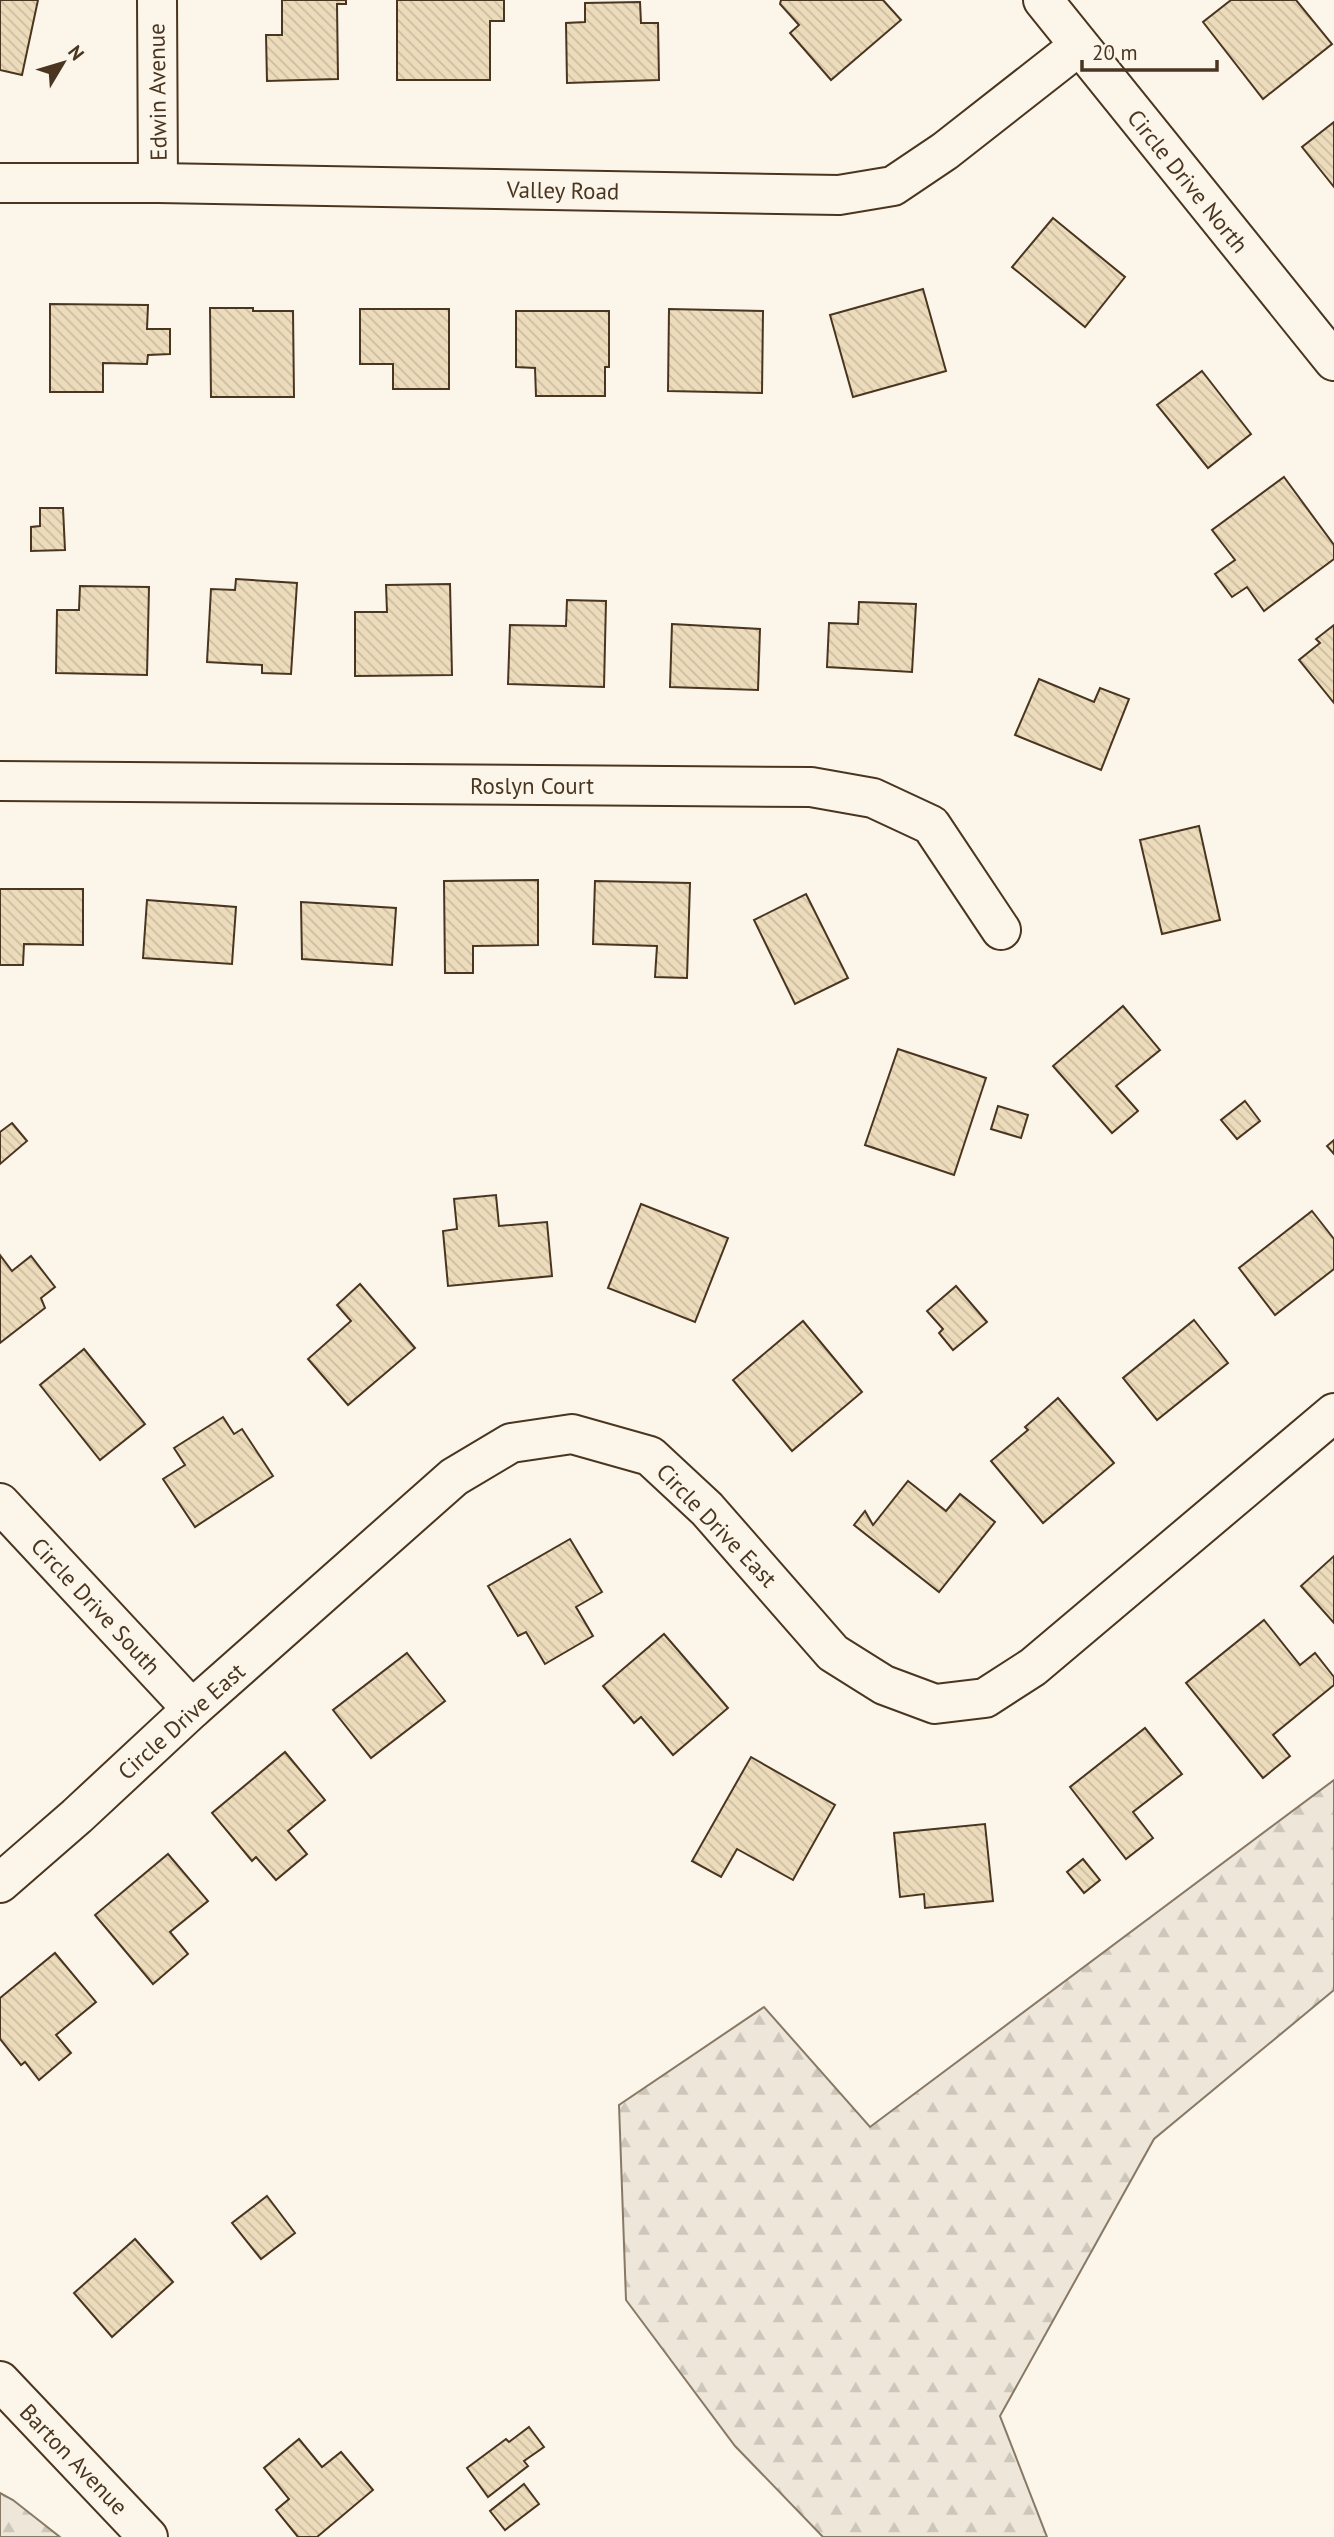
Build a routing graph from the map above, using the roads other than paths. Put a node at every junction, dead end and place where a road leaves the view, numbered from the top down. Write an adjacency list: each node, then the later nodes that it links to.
1 (156, 0): 5 (street, Edwin Avenue)
2 (1043, 0): 3 (street, Circle Drive North)
3 (1079, 46): 5 (street, Valley Road); 6 (street, Circle Drive North)
4 (0, 183): 5 (street, Valley Road)
5 (158, 183)
6 (1334, 361)
7 (0, 781): 8 (street, Roslyn Court)
8 (1001, 930)
9 (1334, 1413): 11 (street, Circle Drive East)
10 (0, 1503): 11 (street, Circle Drive South)
11 (192, 1709): 12 (street, Circle Drive East)
12 (0, 1883)
13 (6, 2398): 14 (street, Barton Avenue)
14 (148, 2537)

